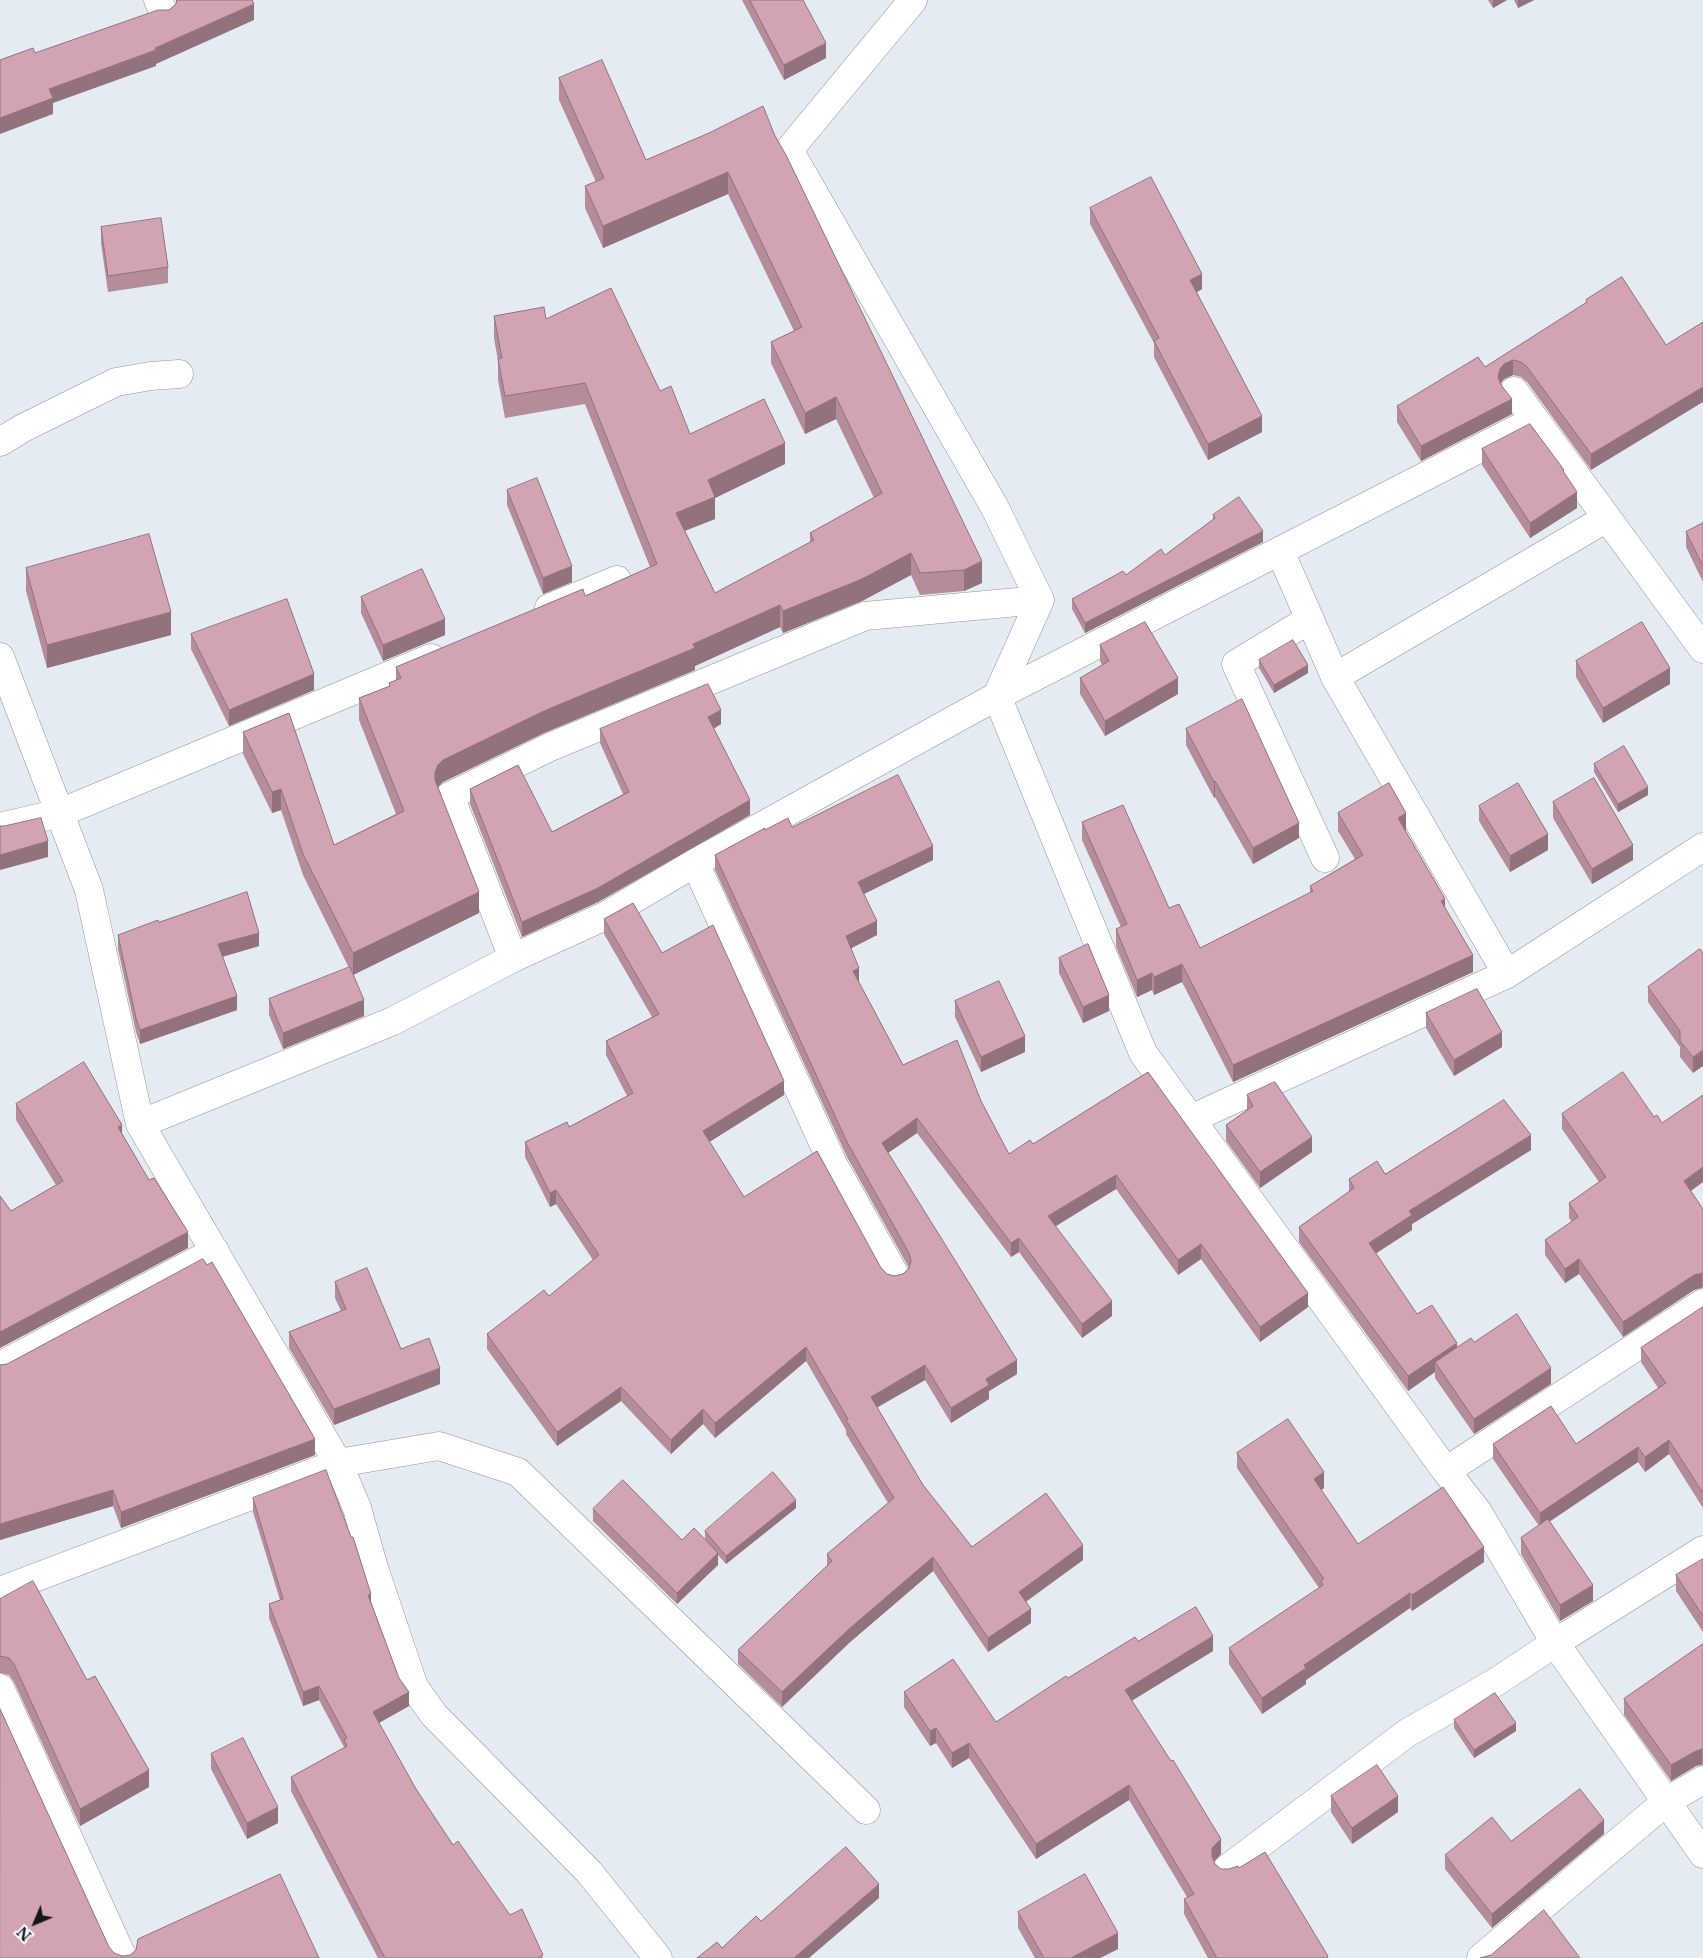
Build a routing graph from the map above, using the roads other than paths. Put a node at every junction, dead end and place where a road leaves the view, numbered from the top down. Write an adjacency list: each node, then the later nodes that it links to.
1 (913, 0): 9 (street)
2 (179, 374): 5 (street)
3 (1514, 391): 4 (street)
4 (1535, 420): 6 (street); 7 (street)
5 (0, 442)
6 (1607, 518): 13 (street); 15 (street)
7 (1280, 551): 11 (street); 16 (street)
8 (617, 580): 10 (street)
9 (1040, 600): 16 (street); 22 (street)
10 (526, 618)
11 (1310, 619): 15 (street); 20 (street)
12 (453, 649): 17 (street)
13 (1703, 649)
14 (0, 657): 17 (street)
15 (1335, 677): 23 (street)
16 (997, 696): 21 (street); 24 (street)
17 (60, 813): 18 (street); 25 (street)
18 (0, 827)
19 (1703, 847): 23 (street)
20 (1325, 858)
21 (695, 862): 22 (street); 27 (street)
22 (513, 958): 25 (street)
23 (1507, 974): 24 (street)
24 (1192, 1119): 31 (street)
25 (140, 1124): 26 (street)
26 (215, 1251): 29 (street); 30 (street)
27 (895, 1275)
28 (1703, 1303): 31 (street)
29 (0, 1366)
30 (338, 1463): 33 (street); 38 (street); 42 (street)
31 (1446, 1471): 34 (street)
32 (1703, 1550): 34 (street)
33 (0, 1591)
34 (1555, 1643): 37 (street); 40 (street)
35 (0, 1688): 41 (street)
36 (1703, 1780): 37 (street)
37 (1667, 1801): 39 (street); 43 (street)
38 (866, 1810)
39 (1703, 1854)
40 (1228, 1869)
41 (123, 1958)
42 (658, 1958)
43 (1481, 1958)

